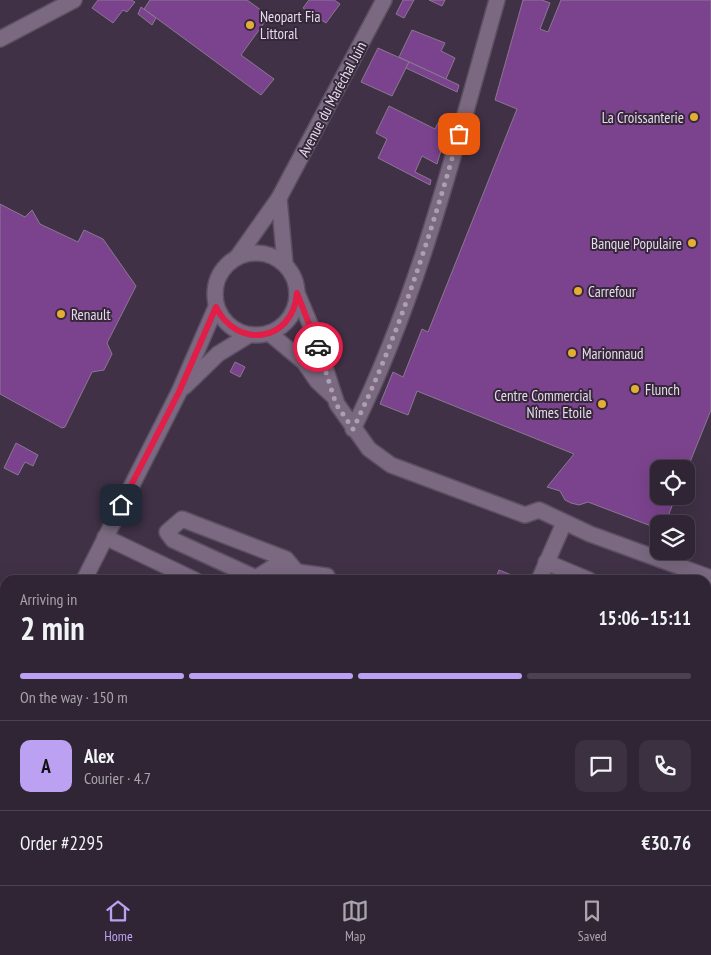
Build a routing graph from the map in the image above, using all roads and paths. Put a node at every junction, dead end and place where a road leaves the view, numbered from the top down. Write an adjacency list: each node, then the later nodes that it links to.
1 (74, 0): 4 (street)
2 (384, 0): 5 (street, Avenue du Maréchal Juin)
3 (497, 0): 14 (street)
4 (0, 39)
5 (279, 198): 6 (street, Avenue du Maréchal Juin); 7 (street)
6 (238, 256): 7 (street); 9 (street)
7 (284, 264): 8 (street)
8 (297, 293): 10 (street); 13 (street)
9 (216, 307): 11 (street); 12 (street)
10 (269, 333): 11 (street); 13 (street)
11 (249, 335): 12 (street)
12 (179, 392): 16 (street)
13 (334, 398): 14 (street)
14 (353, 429): 15 (street)
15 (564, 523): 17 (street); 26 (street)
16 (105, 537): 18 (street); 19 (street)
17 (546, 562): 24 (street); 25 (street)
18 (86, 575)
19 (184, 575)
20 (249, 575): 23 (street)
21 (261, 575): 22 (street)
22 (293, 575)
23 (294, 575)
24 (541, 575)
25 (577, 575)
26 (703, 575)
27 (711, 790): 28 (main road)
28 (711, 797)

